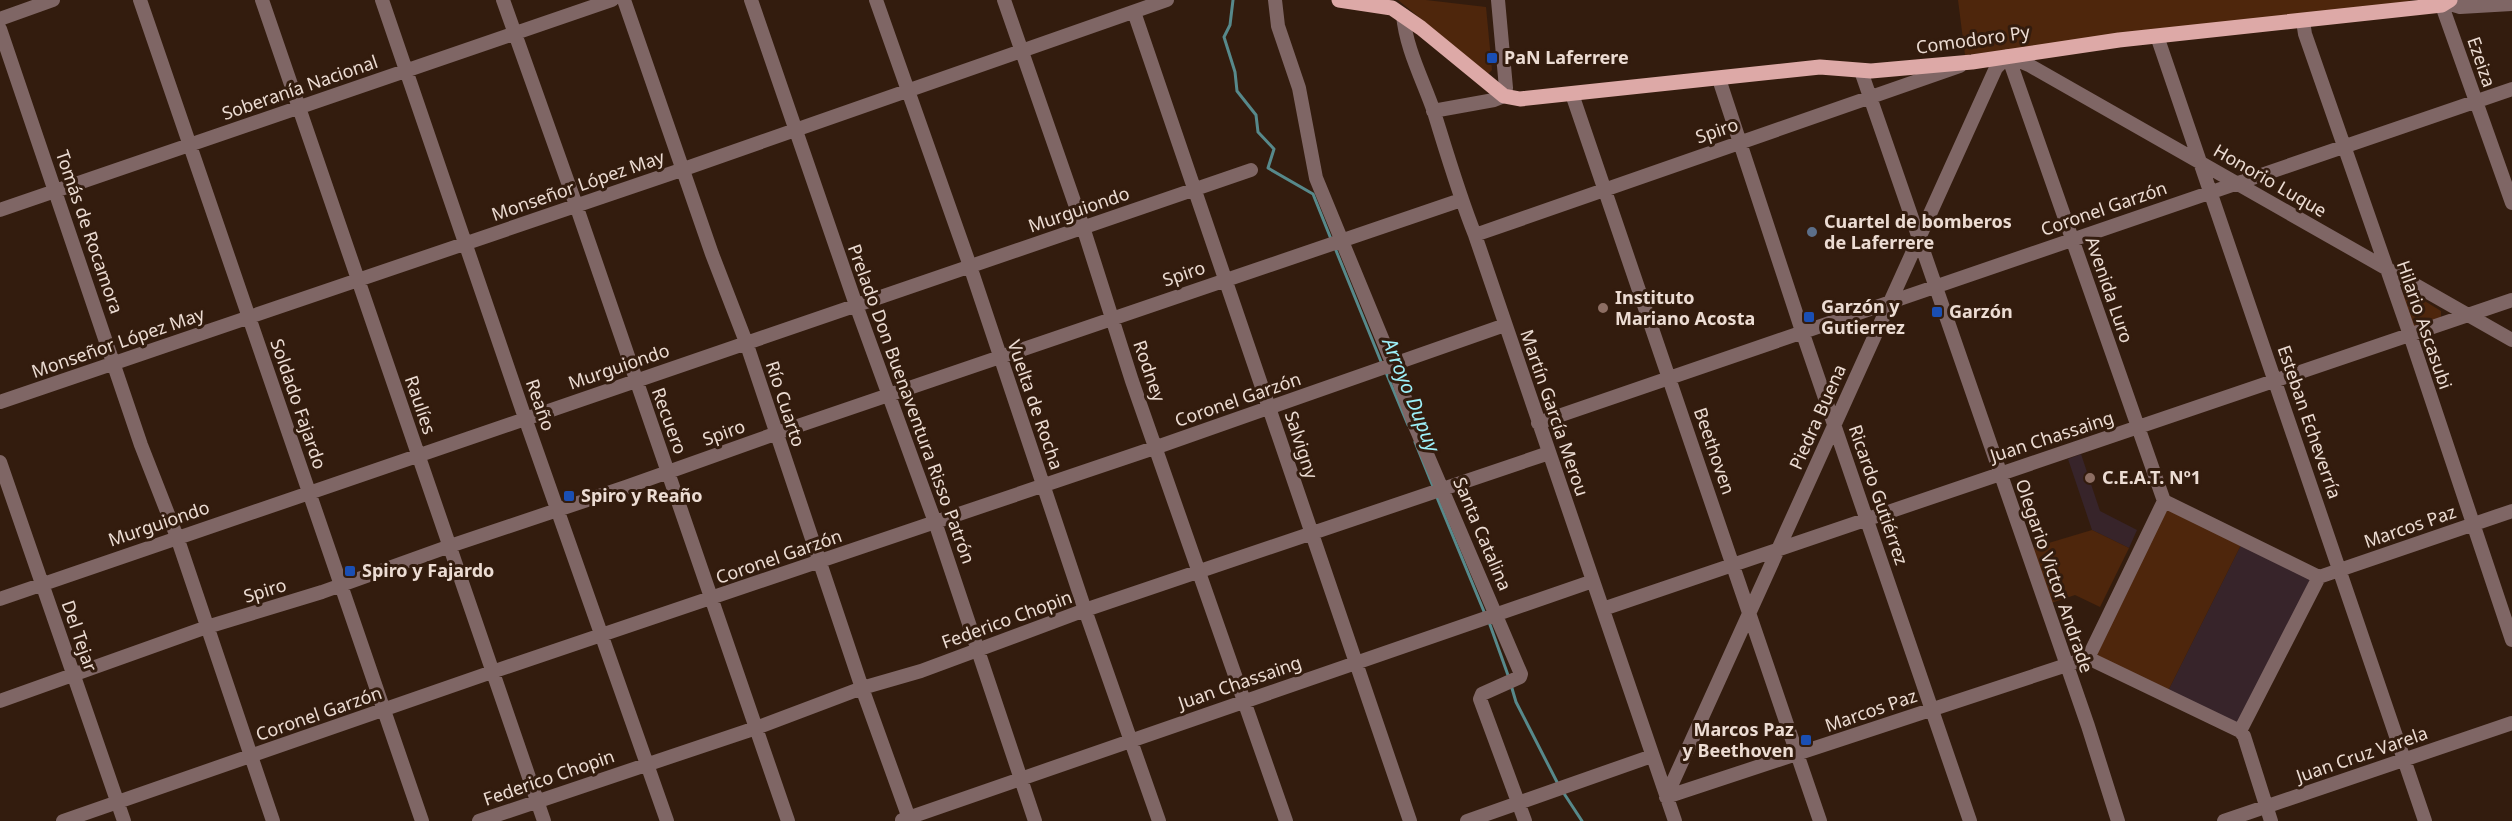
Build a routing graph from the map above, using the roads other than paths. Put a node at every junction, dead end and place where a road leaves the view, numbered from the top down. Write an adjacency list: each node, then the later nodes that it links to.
1 (53, 0): 19 (street)
2 (140, 0): 40 (street, Soldado Fajardo)
3 (262, 0): 36 (street, Raulíes)
4 (382, 0): 27 (street, Reaño)
5 (503, 0): 22 (street, Recuero)
6 (612, 0): 22 (street, Soberanía Nacional)
7 (624, 0): 43 (street, Río Cuarto)
8 (751, 0): 38 (street, Prelado Don Buenaventura Risso Patrón)
9 (876, 0): 31 (street, Vuelta de Rocha)
10 (1004, 0): 24 (street, Rodney)
11 (1167, 0): 17 (street, Monseñor López May)
12 (1275, 0): 58 (street, Santa Catalina)
13 (1339, 0): 18 (main road)
14 (1498, 0): 33 (street)
15 (2445, 2): 16 (street, Comodoro Py); 20 (main road, Comodoro Py); 35 (street, Ezeiza)
16 (2512, 4)
17 (1134, 12): 24 (street, Monseñor López May); 46 (street, Salvigny)
18 (1403, 15): 33 (main road); 37 (street, Martín García Merou)
19 (0, 19)
20 (2303, 21): 23 (main road, Comodoro Py); 41 (street, Hilario Ascasubi)
21 (0, 29): 48 (street, Tomás de Rocamora)
22 (514, 33): 27 (street, Soberanía Nacional); 52 (street, Recuero)
23 (2157, 36): 25 (main road, Comodoro Py); 42 (street, Esteban Echeverría)
24 (1022, 51): 31 (street, Monseñor López May); 54 (street, Rodney)
25 (2008, 56): 26 (main road, Comodoro Py); 42 (street, Honorio Luque); 56 (street, Piedra Buena); 57 (street, Avenida Luro)
26 (1972, 62): 28 (main road, Comodoro Py); 34 (street, Spiro)
27 (407, 70): 36 (street, Soberanía Nacional); 59 (street, Reaño)
28 (1861, 71): 29 (main road, Comodoro Py); 34 (street, Olegario Victor Andrade)
29 (1719, 79): 32 (main road, Comodoro Py); 39 (street, Ricardo Gutiérrez)
30 (2512, 89): 35 (street, Coronel Garzón)
31 (907, 92): 38 (street, Monseñor López May); 60 (street, Vuelta de Rocha)
32 (1572, 94): 33 (main road, Comodoro Py); 47 (street, Beethoven)
33 (1504, 96): 37 (street, Comodoro Py)
34 (1871, 98): 39 (street, Spiro); 56 (street, Olegario Victor Andrade)
35 (2476, 100): 41 (street, Coronel Garzón); 51 (street, Ezeiza)
36 (299, 106): 40 (street, Soberanía Nacional); 62 (street, Raulíes)
37 (1433, 111): 50 (street, Martín García Merou)
38 (794, 129): 43 (street, Monseñor López May); 67 (street, Prelado Don Buenaventura Risso Patrón)
39 (1739, 143): 47 (street, Spiro); 72 (street, Ricardo Gutiérrez)
40 (189, 147): 48 (street, Soberanía Nacional); 69 (street, Soldado Fajardo)
41 (2343, 147): 45 (street, Coronel Garzón); 61 (street, Hilario Ascasubi)
42 (2199, 161): 45 (street, Honorio Luque); 49 (street, Esteban Echeverría)
43 (684, 169): 52 (street, Monseñor López May); 75 (street, Río Cuarto)
44 (1251, 170): 46 (street, Murguiondo)
45 (2238, 183): 49 (street, Coronel Garzón); 61 (street, Honorio Luque)
46 (1195, 189): 54 (street, Murguiondo); 63 (street, Salvigny)
47 (1605, 189): 55 (street, Spiro); 79 (street, Beethoven)
48 (56, 191): 53 (street, Soberanía Nacional); 77 (street, Tomás de Rocamora)
49 (2210, 192): 57 (street, Coronel Garzón); 81 (street, Esteban Echeverría)
50 (1461, 200): 55 (street, Martín García Merou); 58 (street, Spiro)
51 (2512, 203)
52 (576, 204): 59 (street, Monseñor López May); 80 (street, Recuero)
53 (0, 210)
54 (1083, 227): 60 (street, Murguiondo); 70 (street, Rodney)
55 (1475, 235): 71 (street, Martín García Merou)
56 (1919, 237): 64 (street, Olegario Victor Andrade); 66 (street, Piedra Buena)
57 (2073, 239): 64 (street, Coronel Garzón); 88 (street, Avenida Luro)
58 (1339, 241): 63 (street, Spiro); 78 (street, Santa Catalina)
59 (466, 243): 62 (street, Monseñor López May); 85 (street, Reaño)
60 (970, 266): 67 (street, Murguiondo); 76 (street, Vuelta de Rocha)
61 (2385, 268): 68 (street, Honorio Luque); 73 (street, Hilario Ascasubi)
62 (358, 279): 69 (street, Monseñor López May); 92 (street, Raulíes)
63 (1225, 279): 70 (street, Spiro); 84 (street, Salvigny)
64 (1935, 286): 66 (street, Coronel Garzón); 95 (street, Olegario Victor Andrade)
65 (2512, 300): 68 (street, Juan Chassaing)
66 (1889, 302): 72 (street, Coronel Garzón); 87 (street, Piedra Buena)
67 (856, 305): 75 (street, Murguiondo); 82 (street, Prelado Don Buenaventura Risso Patrón)
68 (2467, 314): 73 (street, Juan Chassaing); 74 (street, Honorio Luque)
69 (249, 317): 77 (street, Monseñor López May); 98 (street, Soldado Fajardo)
70 (1113, 318): 76 (street, Spiro); 90 (street, Rodney)
71 (1505, 326): 78 (street, Coronel Garzón); 86 (street, Martín García Merou)
72 (1802, 331): 79 (street, Coronel Garzón); 87 (street, Ricardo Gutiérrez)
73 (2410, 335): 81 (street, Juan Chassaing); 104 (street, Hilario Ascasubi)
74 (2512, 340)
75 (746, 342): 80 (street, Murguiondo); 89 (street, Río Cuarto)
76 (999, 357): 82 (street, Spiro); 96 (street, Vuelta de Rocha)
77 (115, 363): 83 (street, Monseñor López May); 106 (street, Tomás de Rocamora)
78 (1392, 365): 84 (street, Coronel Garzón); 97 (street, Santa Catalina)
79 (1670, 376): 86 (street, Coronel Garzón); 110 (street, Beethoven)
80 (635, 381): 85 (street, Murguiondo); 94 (street, Recuero)
81 (2276, 381): 88 (street, Juan Chassaing); 111 (street, Esteban Echeverría)
82 (889, 395): 89 (street, Spiro); 103 (street, Prelado Don Buenaventura Risso Patrón)
83 (0, 402)
84 (1270, 407): 90 (street, Coronel Garzón); 105 (street, Salvigny)
85 (525, 418): 92 (street, Murguiondo); 100 (street, Reaño)
86 (1538, 423): 91 (street, Martín García Merou)
87 (1834, 424): 102 (street, Ricardo Gutiérrez); 108 (street, Piedra Buena)
88 (2137, 428): 95 (street, Juan Chassaing); 99 (street, Avenida Luro)
89 (776, 434): 94 (street, Spiro); 109 (street, Río Cuarto)
90 (1157, 447): 96 (street, Coronel Garzón); 112 (street, Rodney)
91 (1549, 453): 97 (street, Federico Chopin); 114 (street, Martín García Merou)
92 (418, 454): 98 (street, Murguiondo); 107 (street, Raulíes)
93 (0, 462): 115 (street, Del Tejar)
94 (668, 472): 100 (street, Spiro); 118 (street, Recuero)
95 (1999, 474): 102 (street, Juan Chassaing); 129 (street, Olegario Victor Andrade)
96 (1044, 486): 103 (street, Coronel Garzón); 120 (street, Vuelta de Rocha)
97 (1442, 490): 105 (street, Federico Chopin); 121 (street, Santa Catalina)
98 (310, 492): 106 (street, Murguiondo); 116 (street, Soldado Fajardo)
99 (2164, 501): 113 (street); 127 (street)
100 (559, 510): 107 (street, Spiro); 124 (street, Reaño)
101 (2512, 511): 104 (street, Marcos Paz)
102 (1867, 519): 108 (street, Juan Chassaing); 136 (street, Ricardo Gutiérrez)
103 (935, 522): 109 (street, Coronel Garzón); 126 (street, Prelado Don Buenaventura Risso Patrón)
104 (2473, 524): 111 (street, Marcos Paz); 125 (street, Hilario Ascasubi)
105 (1311, 535): 112 (street, Federico Chopin); 128 (street, Salvigny)
106 (177, 537): 115 (street, Murguiondo); 123 (street, Tomás de Rocamora)
107 (450, 546): 116 (street, Spiro); 130 (street, Raulíes)
108 (1778, 551): 110 (street, Juan Chassaing); 122 (street, Piedra Buena)
109 (820, 562): 118 (street, Coronel Garzón); 132 (street, Río Cuarto)
110 (1735, 566): 119 (street, Juan Chassaing); 122 (street, Beethoven)
111 (2341, 569): 113 (street, Marcos Paz); 144 (street, Esteban Echeverría)
112 (1199, 571): 120 (street, Federico Chopin); 134 (street, Rodney)
113 (2319, 577): 139 (street)
114 (1593, 581): 119 (street, Martín García Merou); 121 (street, Juan Chassaing)
115 (43, 584): 117 (street, Murguiondo); 131 (street, Del Tejar)
116 (342, 585): 123 (street, Spiro); 135 (street, Soldado Fajardo)
117 (0, 599)
118 (712, 599): 124 (street, Coronel Garzón); 138 (street, Recuero)
119 (1603, 609): 143 (street, Martín García Merou)
120 (1085, 610): 126 (street, Federico Chopin); 140 (street, Vuelta de Rocha)
121 (1493, 614): 128 (street, Juan Chassaing); 150 (street, Santa Catalina)
122 (1749, 615): 141 (street, Beethoven); 147 (street, Piedra Buena)
123 (207, 627): 131 (street, Spiro); 142 (street, Tomás de Rocamora)
124 (602, 636): 130 (street, Coronel Garzón); 145 (street, Reaño)
125 (2512, 640)
126 (978, 649): 132 (street, Federico Chopin); 146 (street, Prelado Don Buenaventura Risso Patrón)
127 (2088, 658): 129 (street, Marcos Paz); 139 (street)
128 (1357, 662): 134 (street, Juan Chassaing); 164 (street, Salvigny)
129 (2066, 664): 136 (street, Marcos Paz); 170 (street, Olegario Victor Andrade)
130 (492, 672): 135 (street, Coronel Garzón); 148 (street, Raulíes)
131 (74, 674): 133 (street, Spiro); 149 (street, Del Tejar)
132 (862, 688): 138 (street, Federico Chopin); 152 (street, Río Cuarto)
133 (0, 700)
134 (1244, 701): 140 (street, Juan Chassaing); 163 (street, Rodney)
135 (386, 710): 142 (street, Coronel Garzón); 156 (street, Soldado Fajardo)
136 (1932, 710): 141 (street, Marcos Paz); 169 (street, Ricardo Gutiérrez)
137 (2512, 723): 144 (street, Juan Cruz Varela)
138 (756, 728): 145 (street, Federico Chopin); 160 (street, Recuero)
139 (2240, 731): 151 (street)
140 (1130, 740): 146 (street, Juan Chassaing); 162 (street, Vuelta de Rocha)
141 (1798, 754): 147 (street, Marcos Paz); 168 (street, Beethoven)
142 (251, 756): 149 (street, Coronel Garzón); 155 (street, Tomás de Rocamora)
143 (1652, 756): 147 (street, Martín García Merou); 150 (street)
144 (2404, 760): 151 (street, Juan Cruz Varela); 173 (street, Esteban Echeverría)
145 (647, 763): 148 (street, Federico Chopin); 159 (street, Reaño)
146 (1021, 778): 152 (street, Juan Chassaing); 161 (street, Prelado Don Buenaventura Risso Patrón)
147 (1666, 797): 167 (street, Martín García Merou)
148 (537, 800): 157 (street, Federico Chopin); 158 (street, Raulíes)
149 (118, 801): 153 (street, Coronel Garzón); 154 (street, Del Tejar)
150 (1519, 804): 165 (street); 166 (street, Santa Catalina)
151 (2266, 807): 171 (street, Juan Cruz Varela); 172 (street)
152 (906, 820)
153 (63, 821)
154 (124, 821)
155 (273, 821)
156 (422, 821)
157 (479, 821)
158 (544, 821)
159 (667, 821)
160 (788, 821)
161 (1035, 821)
162 (1160, 821)
163 (1286, 821)
164 (1410, 821)
165 (1467, 821)
166 (1525, 821)
167 (1675, 821)
168 (1820, 821)
169 (1970, 821)
170 (2118, 821)
171 (2224, 821)
172 (2271, 821)
173 (2425, 821)

